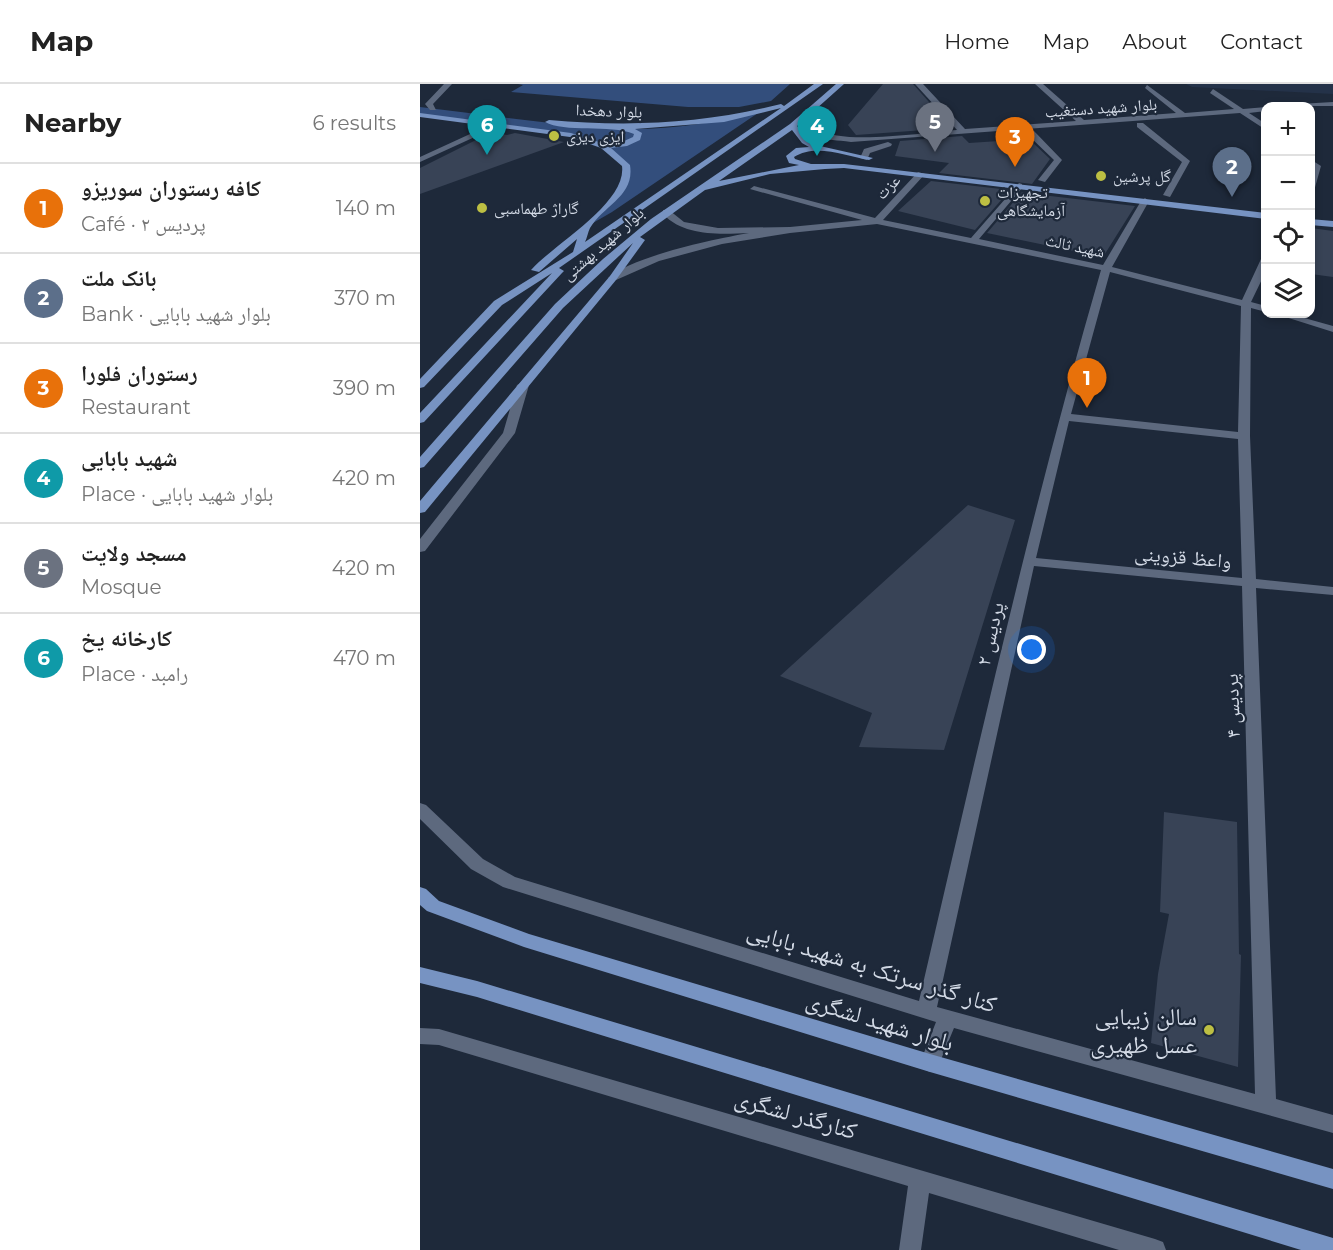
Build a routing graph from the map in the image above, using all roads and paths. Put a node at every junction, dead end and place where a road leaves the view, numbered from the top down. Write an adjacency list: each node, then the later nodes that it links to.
1 (814, 84): 10 (main road)
2 (819, 84): 10 (main road, بلوار شهید بهشتی)
3 (840, 84): 18 (main road, بلوار شهید بهشتی)
4 (850, 84): 18 (main road)
5 (919, 84): 34 (street)
6 (1039, 84): 28 (street)
7 (445, 86): 11 (street); 16 (street)
8 (1147, 87): 23 (street)
9 (1213, 91): 19 (street)
10 (806, 94): 12 (main road, بلوار شهید بهشتی)
11 (420, 101)
12 (795, 102): 33 (main road, بلوار دهخدا); 64 (main road, بلوار شهید بهشتی)
13 (1333, 104): 14 (street)
14 (1315, 105)
15 (420, 107): 16 (main road)
16 (432, 108): 26 (main road)
17 (1261, 109): 19 (street, بلوار شهید دستغیب)
18 (811, 111): 32 (main road, بلوار شهید بهشتی); 36 (street, بلوار شهید دستغیب)
19 (1241, 111): 23 (street, بلوار شهید دستغیب); 25 (street)
20 (1333, 111): 21 (street)
21 (1315, 112)
22 (420, 115): 29 (main road, بلوار دهخدا)
23 (1183, 115): 28 (street, بلوار شهید دستغیب)
24 (1261, 116): 25 (street, بلوار شهید دستغیب)
25 (1250, 117): 30 (street, بلوار شهید دستغیب); 31 (street)
26 (521, 119)
27 (539, 121): 33 (main road, بلوار دهخدا)
28 (1083, 123): 34 (street, بلوار شهید دستغیب)
29 (497, 125): 38 (main road, بلوار دهخدا); 42 (street)
30 (1140, 125): 35 (street, بلوار شهید دستغیب); 50 (street)
31 (1261, 125)
32 (793, 126): 39 (main road); 48 (main road, بلوار شهید بهشتی)
33 (628, 129): 38 (main road)
34 (963, 132): 36 (street, بلوار شهید دستغیب)
35 (1031, 134): 37 (street, بلوار شهید دستغیب); 46 (street)
36 (874, 139): 37 (street)
37 (882, 145): 40 (street)
38 (604, 146): 61 (main road, بلوار دهخدا)
39 (818, 148): 40 (main road); 43 (main road)
40 (864, 158): 41 (main road)
41 (876, 159)
42 (420, 160)
43 (807, 165): 45 (main road); 48 (main road)
44 (970, 171): 46 (main road)
45 (921, 174): 47 (main road); 58 (street, عزت)
46 (1042, 180): 50 (main road)
47 (1019, 186): 51 (main road); 63 (street)
48 (699, 189): 53 (main road, بلوار شهید بهشتی)
49 (754, 189): 58 (street, شهید ثالث)
50 (1167, 195): 52 (main road)
51 (1145, 201): 55 (main road); 66 (street, پردیس ۲)
52 (1261, 206)
53 (666, 212): 57 (main road, بلوار شهید بهشتی); 62 (street, شهید ثالث)
54 (1315, 213): 56 (main road)
55 (1261, 215)
56 (1333, 215)
57 (654, 221): 67 (main road); 78 (main road, بلوار شهید بهشتی)
58 (877, 221): 62 (street, شهید ثالث); 63 (street, شهید ثالث)
59 (1315, 223): 60 (main road)
60 (1333, 225)
61 (586, 227): 64 (main road, بلوار دهخدا); 68 (main road)
62 (790, 230): 67 (street, شهید ثالث)
63 (975, 240): 66 (street, شهید ثالث)
64 (577, 253): 68 (main road); 76 (main road, بلوار شهید بهشتی)
65 (1264, 264): 69 (street)
66 (1106, 268): 69 (street, شهید ثالث); 75 (street, پردیس ۲)
67 (613, 278): 74 (main road)
68 (498, 303): 73 (main road)
69 (1246, 303): 70 (street, شهید ثالث); 77 (street, پردیس ۴)
70 (1261, 308)
71 (1295, 318): 72 (street)
72 (1333, 329)
73 (420, 385)
74 (523, 385): 79 (main road); 80 (street)
75 (1064, 417): 77 (street); 81 (street, پردیس ۲)
76 (420, 420)
77 (1244, 436): 82 (street, پردیس ۴)
78 (420, 464)
79 (420, 509)
80 (420, 548)
81 (1028, 561): 82 (street, واعظ قزوینی); 87 (street, پردیس ۲)
82 (1249, 582): 83 (street, واعظ قزوینی); 91 (street, پردیس ۴)
83 (1333, 591)
84 (420, 809): 87 (street, کنار گذر سرتک به شهید بابایی)
85 (424, 902): 90 (main road, بلوار شهید لشگری)
86 (420, 975): 95 (main road)
87 (926, 1011): 88 (street, کنار گذر سرتک به شهید بابایی)
88 (948, 1018): 90 (street); 91 (street, کنار گذر سرتک به شهید بابایی)
89 (420, 1036): 93 (street, کنارگذر لشگری)
90 (930, 1063): 94 (main road, بلوار شهید لشگری)
91 (1266, 1107): 92 (street, کنار گذر سرتک به شهید بابایی)
92 (1333, 1124)
93 (920, 1179): 96 (street); 97 (street, کنارگذر لشگری)
94 (1333, 1179)
95 (1333, 1249)
96 (910, 1250)
97 (1155, 1250)

